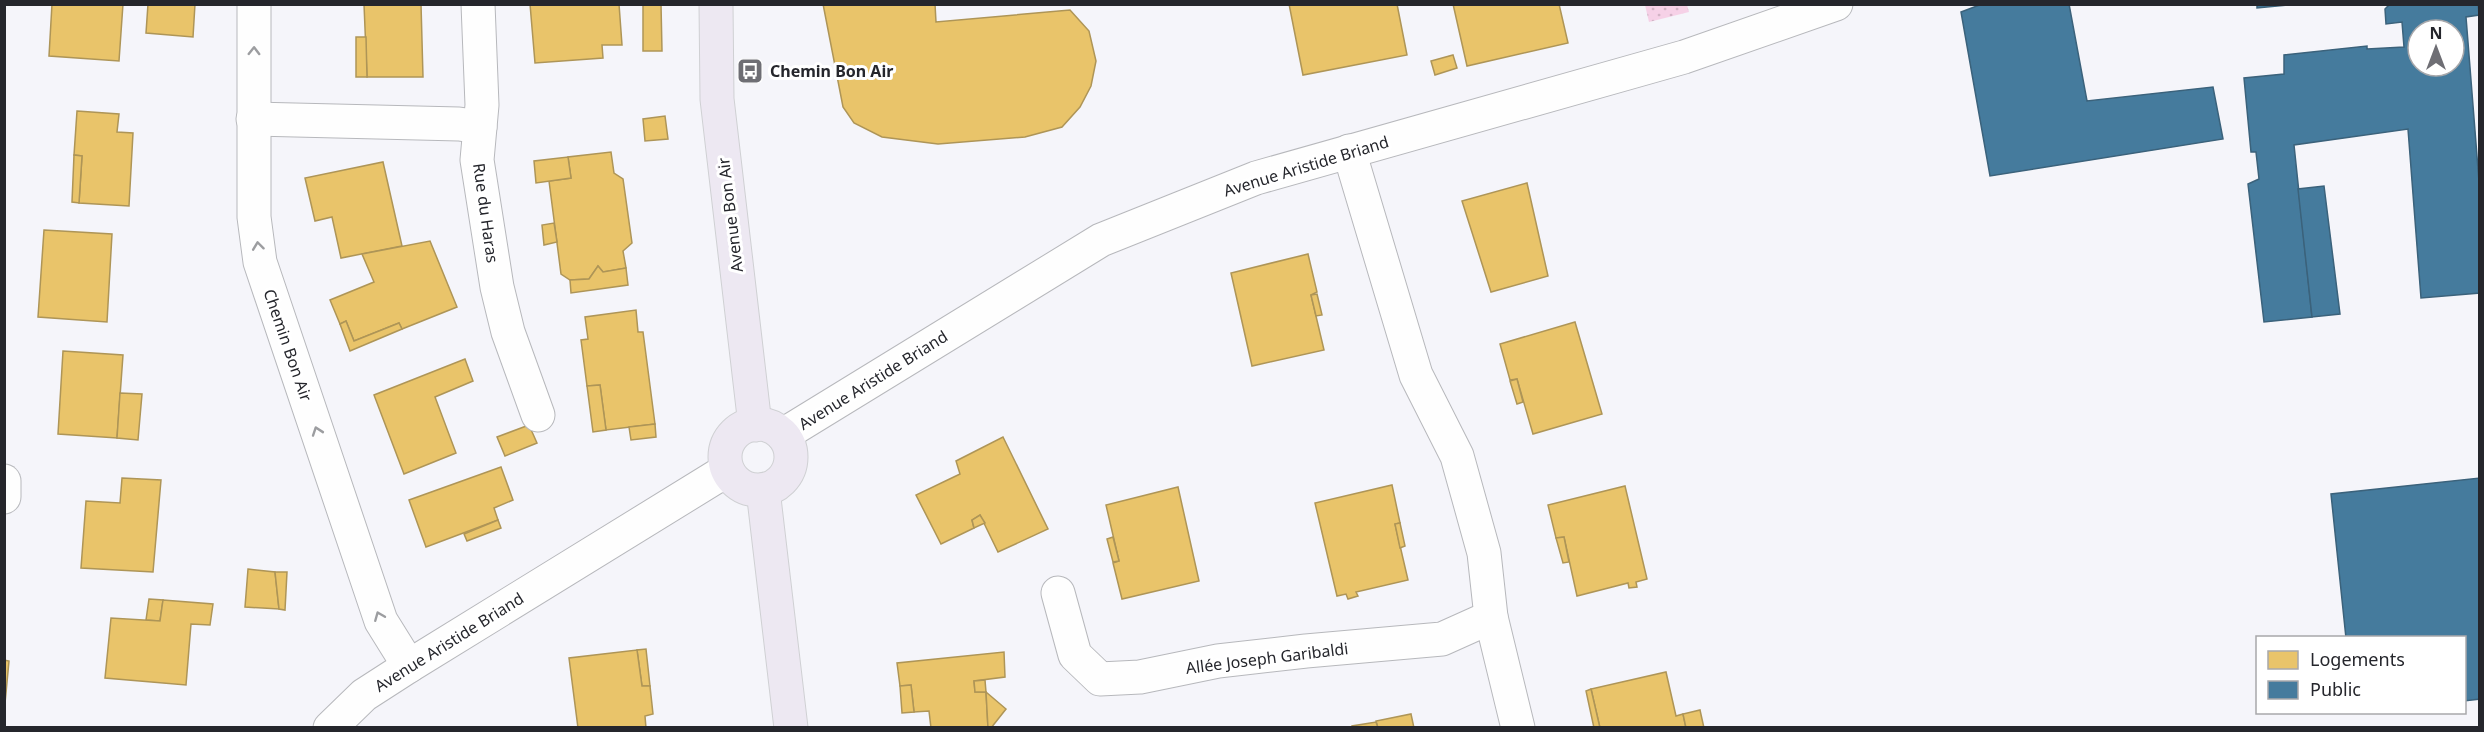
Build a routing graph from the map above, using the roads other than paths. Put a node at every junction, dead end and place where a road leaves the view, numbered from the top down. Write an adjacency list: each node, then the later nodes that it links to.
1 (254, 4): 5 (street, Chemin Bon Air, one-way to 1)
2 (478, 4): 6 (street, Rue du Haras)
3 (716, 4): 9 (main road, Avenue Bon Air)
4 (1836, 4): 7 (street, Avenue Aristide Briand)
5 (253, 119): 6 (street); 16 (street, Chemin Bon Air, one-way to 5)
6 (480, 127): 8 (street, Rue du Haras)
7 (1349, 151): 9 (street, Avenue Aristide Briand); 15 (street)
8 (538, 415)
9 (769, 430): 10 (main road); 12 (main road)
10 (727, 470): 12 (main road); 16 (street, Avenue Aristide Briand)
11 (4, 481): 13 (street)
12 (763, 490): 18 (main road)
13 (4, 497)
14 (1058, 593): 15 (street, Allée Joseph Garibaldi)
15 (1491, 617): 19 (street)
16 (409, 666): 17 (street, Avenue Aristide Briand)
17 (330, 728)
18 (791, 728)
19 (1518, 728)

